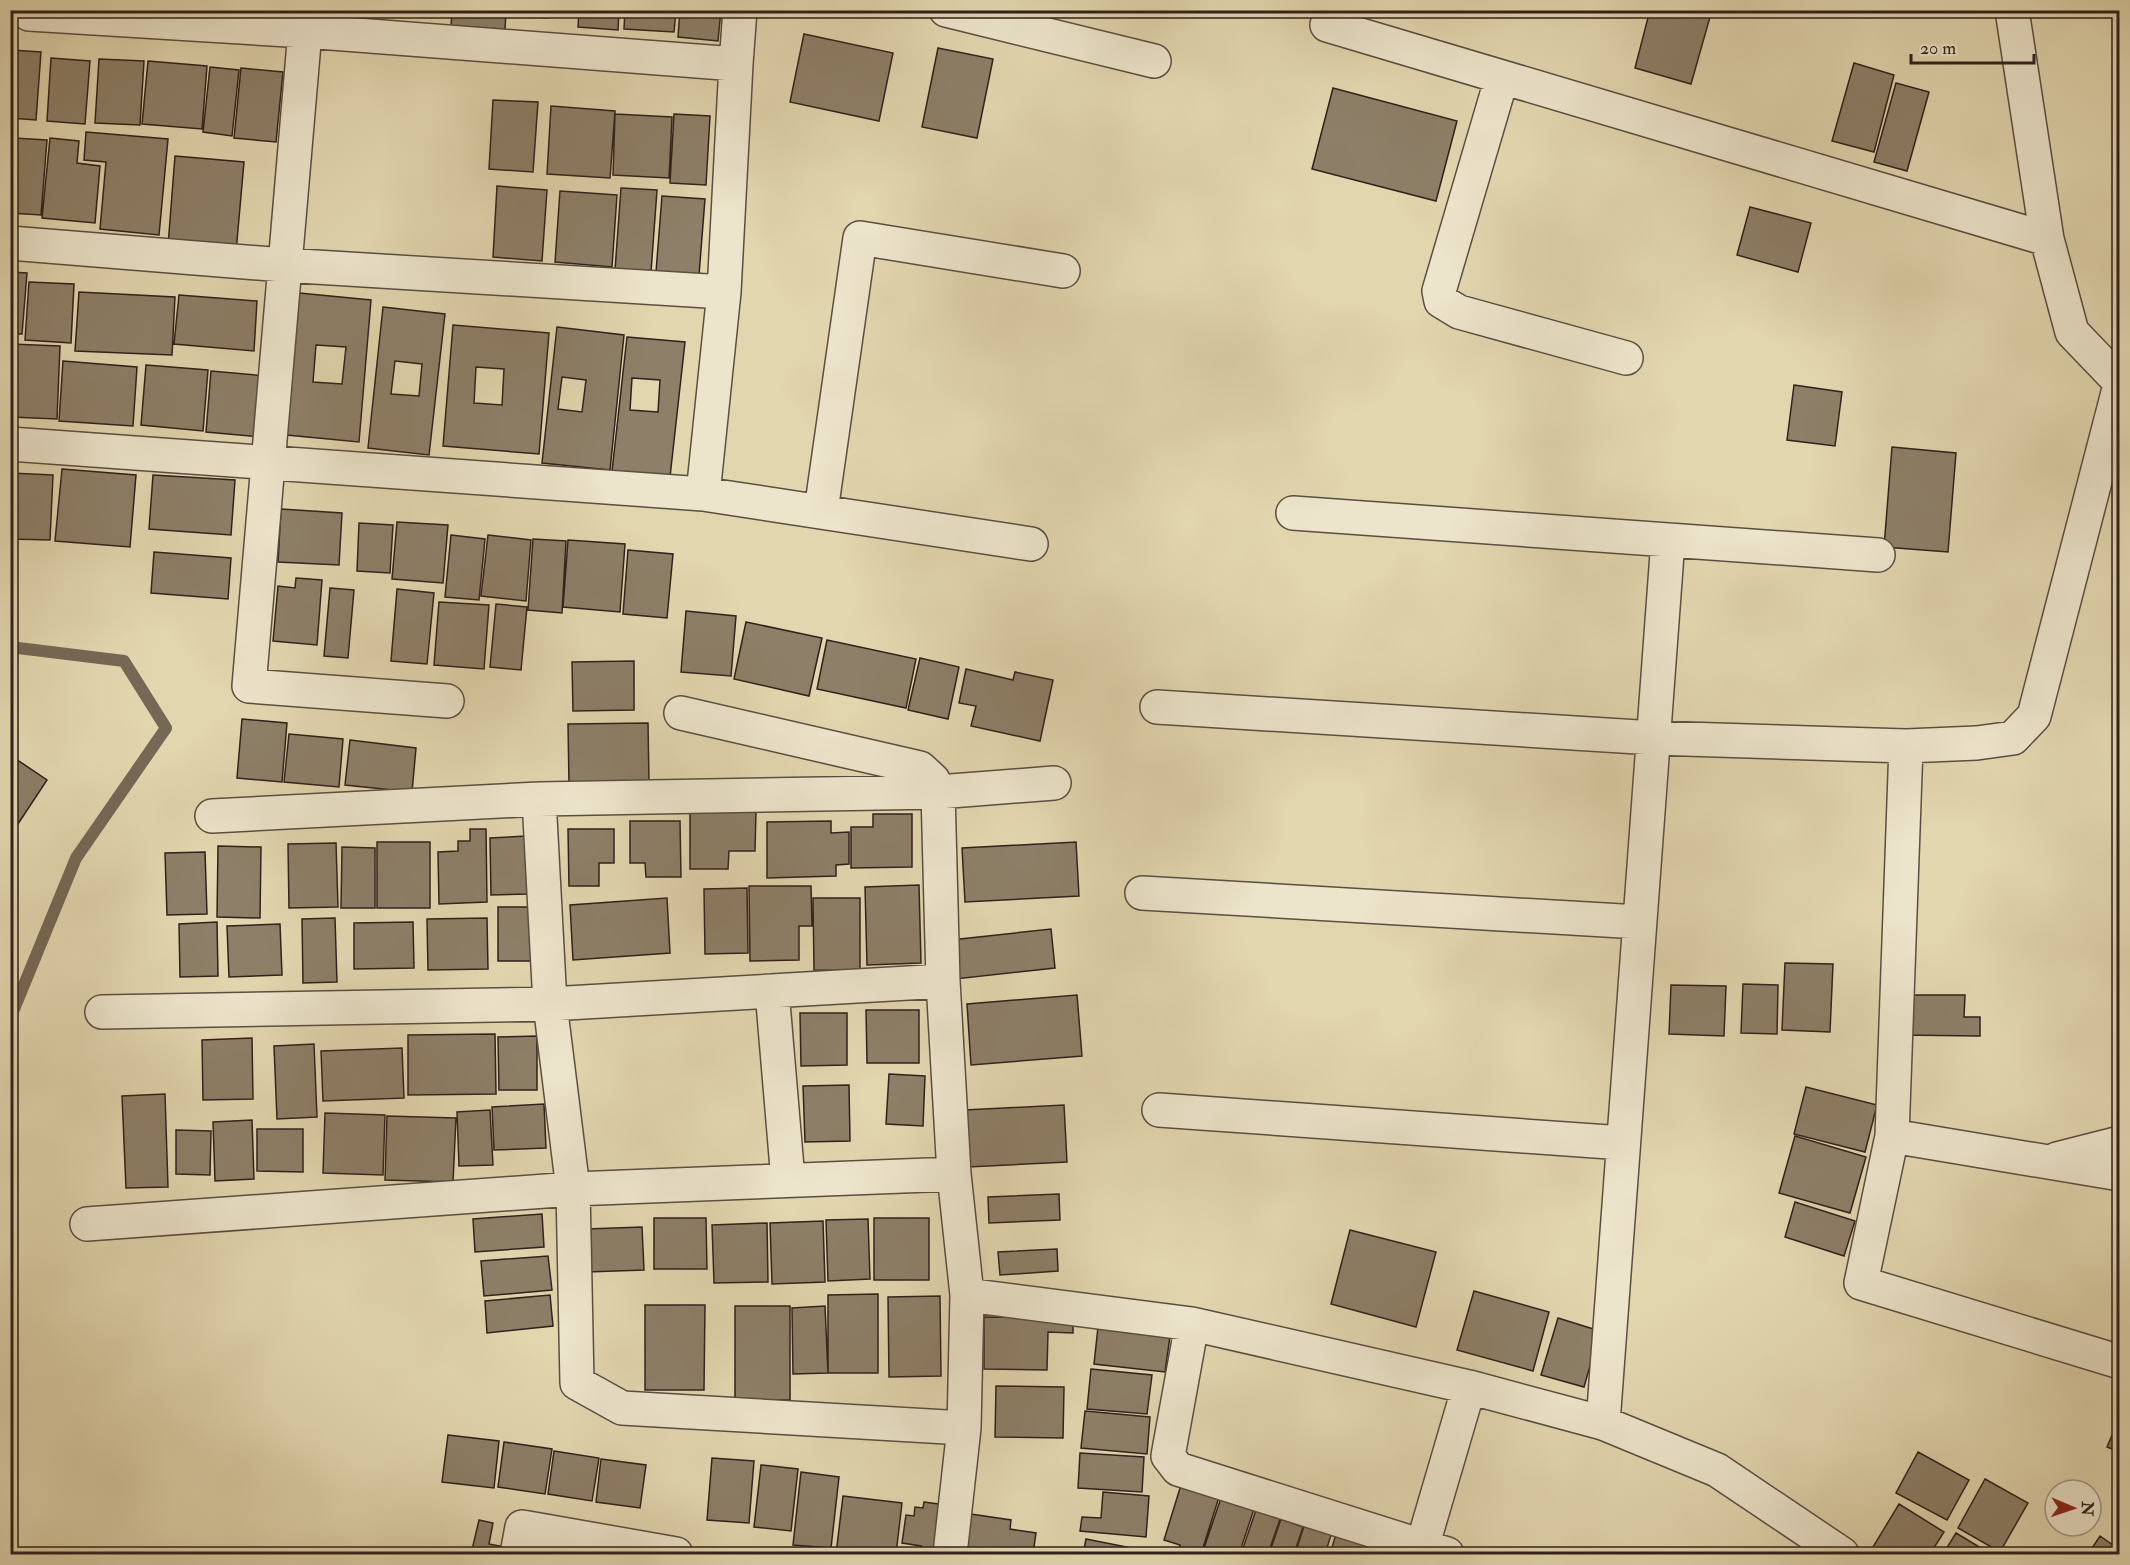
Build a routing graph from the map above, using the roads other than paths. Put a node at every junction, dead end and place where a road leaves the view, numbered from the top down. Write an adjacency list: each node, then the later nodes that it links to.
1 (30, 10): 6 (street)
2 (740, 10): 8 (street)
3 (946, 10): 7 (street)
4 (2012, 10): 10 (street)
5 (1328, 26): 9 (street)
6 (305, 31): 8 (street); 12 (street)
7 (1154, 61)
8 (736, 64): 14 (street)
9 (1502, 77): 10 (street); 15 (street)
10 (2047, 239): 16 (street)
11 (10, 243): 12 (street)
12 (283, 265): 14 (street); 18 (street)
13 (1063, 271): 20 (street)
14 (724, 292): 19 (street)
15 (1626, 358)
16 (2120, 384): 29 (street)
17 (10, 444): 18 (street)
18 (270, 461): 19 (street); 25 (street)
19 (703, 494): 20 (street)
20 (821, 511): 23 (street)
21 (1293, 513): 22 (street)
22 (1668, 540): 24 (street); 28 (street)
23 (1030, 544)
24 (1878, 555)
25 (447, 701)
26 (1157, 707): 28 (street)
27 (681, 713): 31 (street)
28 (1654, 738): 29 (street); 35 (street)
29 (1906, 747): 41 (street)
30 (1054, 783): 31 (street)
31 (938, 792): 32 (street); 36 (street)
32 (539, 799): 33 (street); 38 (street)
33 (212, 816)
34 (1142, 893): 35 (street)
35 (1639, 922): 42 (street)
36 (943, 981): 37 (street); 45 (street)
37 (772, 991): 38 (street); 47 (street)
38 (550, 1004): 39 (street); 48 (street)
39 (102, 1012)
40 (1159, 1110): 42 (street)
41 (1892, 1136): 44 (street); 52 (street)
42 (1623, 1143): 54 (street)
43 (2120, 1143): 44 (street)
44 (2046, 1162): 46 (street)
45 (954, 1173): 47 (street); 50 (street)
46 (2120, 1174)
47 (788, 1180): 48 (street)
48 (573, 1189): 49 (street); 55 (street)
49 (87, 1224)
50 (967, 1295): 51 (street); 55 (street)
51 (1192, 1324): 53 (street); 57 (street)
52 (2120, 1362)
53 (1469, 1387): 54 (street); 57 (street)
54 (1603, 1423): 56 (street)
55 (964, 1428): 60 (street)
56 (1824, 1550)
57 (1430, 1552)
58 (517, 1554): 59 (street)
59 (676, 1554)
60 (950, 1554)

